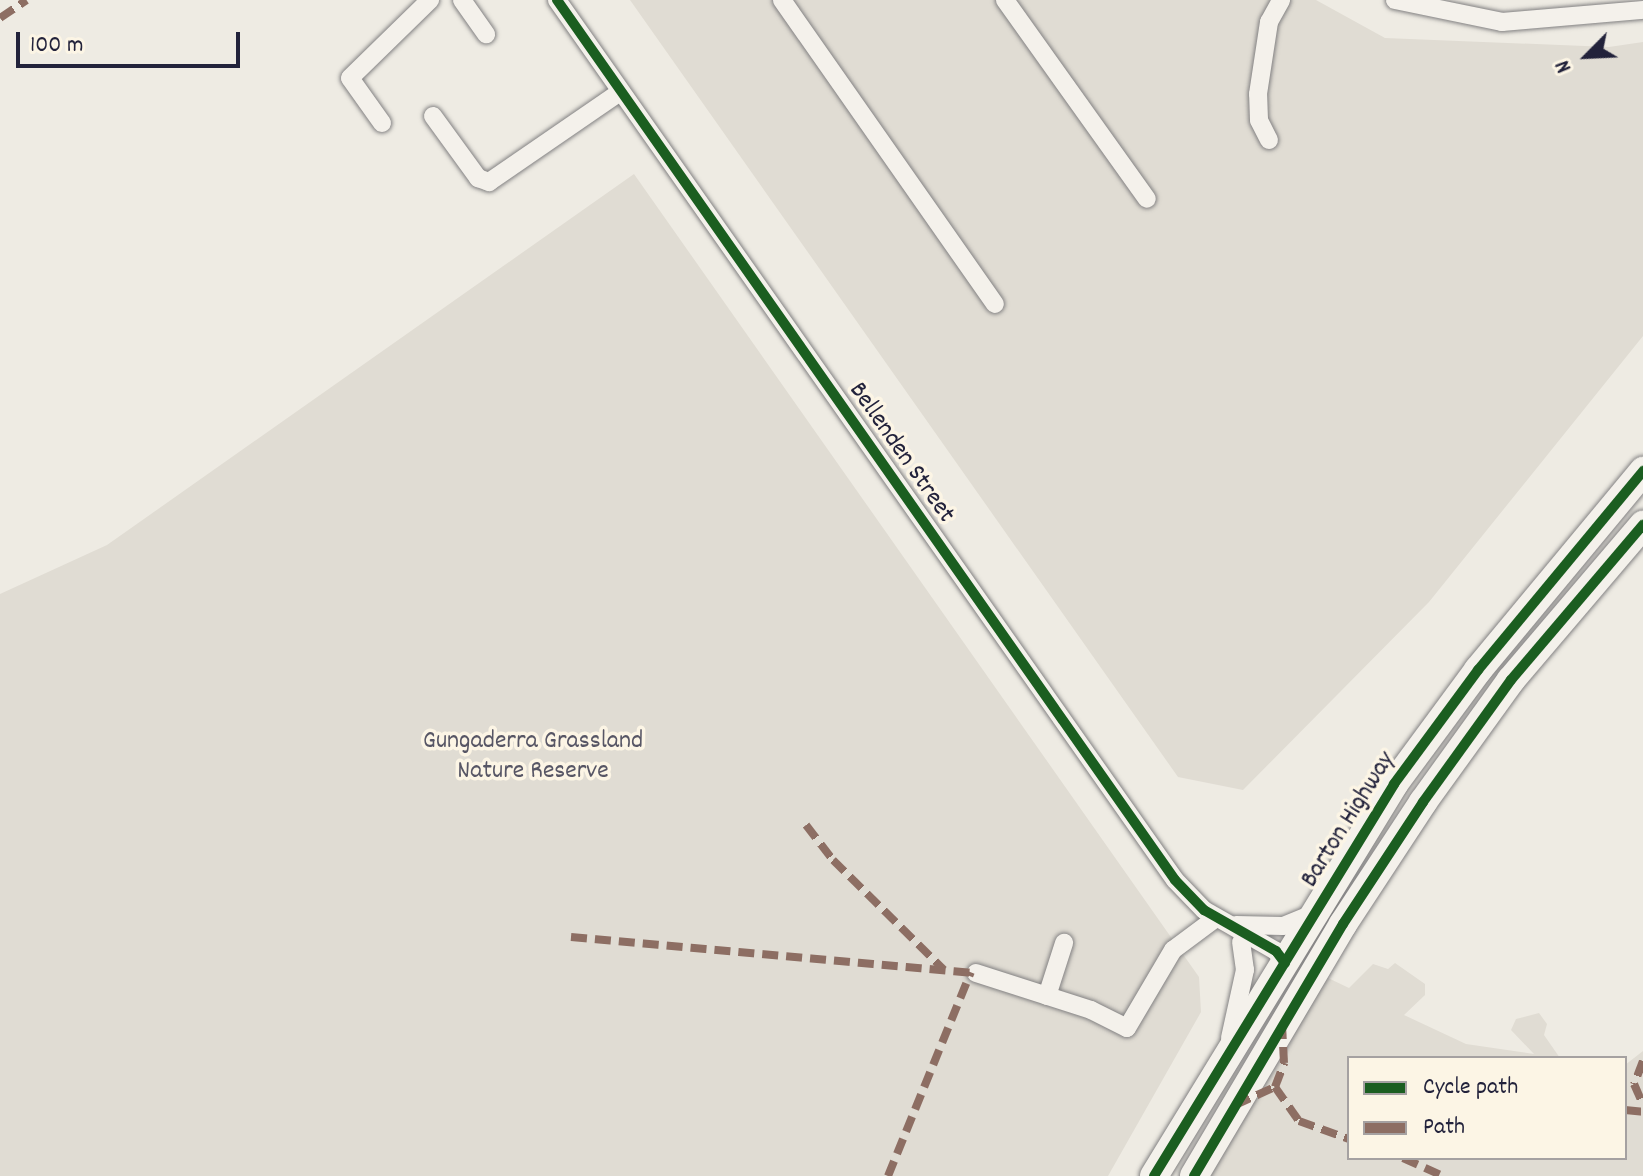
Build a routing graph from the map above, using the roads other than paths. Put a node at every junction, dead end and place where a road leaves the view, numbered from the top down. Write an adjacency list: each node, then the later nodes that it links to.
1 (430, 0): 12 (street)
2 (462, 0): 9 (street)
3 (557, 0): 10 (street, Bellenden Street)
4 (782, 0): 15 (street)
5 (1005, 0): 14 (street)
6 (1281, 0): 13 (street)
7 (1395, 0): 8 (street)
8 (1643, 10)
9 (486, 34)
10 (620, 92): 11 (street); 19 (street, Bellenden Street)
11 (433, 116)
12 (382, 123)
13 (1269, 140)
14 (1147, 199)
15 (995, 304)
16 (1643, 471): 18 (highway, Barton Highway)
17 (1643, 525): 18 (highway, Barton Highway)
18 (1331, 917): 19 (street); 22 (highway); 25 (highway, Barton Highway)
19 (1220, 921): 20 (street, Bellenden Street); 22 (street, Bellenden Street); 24 (street)
20 (1241, 942): 22 (street, Bellenden Street); 26 (street)
21 (1064, 943): 24 (street)
22 (1285, 965): 25 (highway); 26 (highway)
23 (976, 973): 24 (street)
24 (1047, 996)
25 (1288, 1015): 28 (highway, Barton Highway)
26 (1224, 1060): 27 (highway)
27 (1154, 1176)
28 (1194, 1176)

